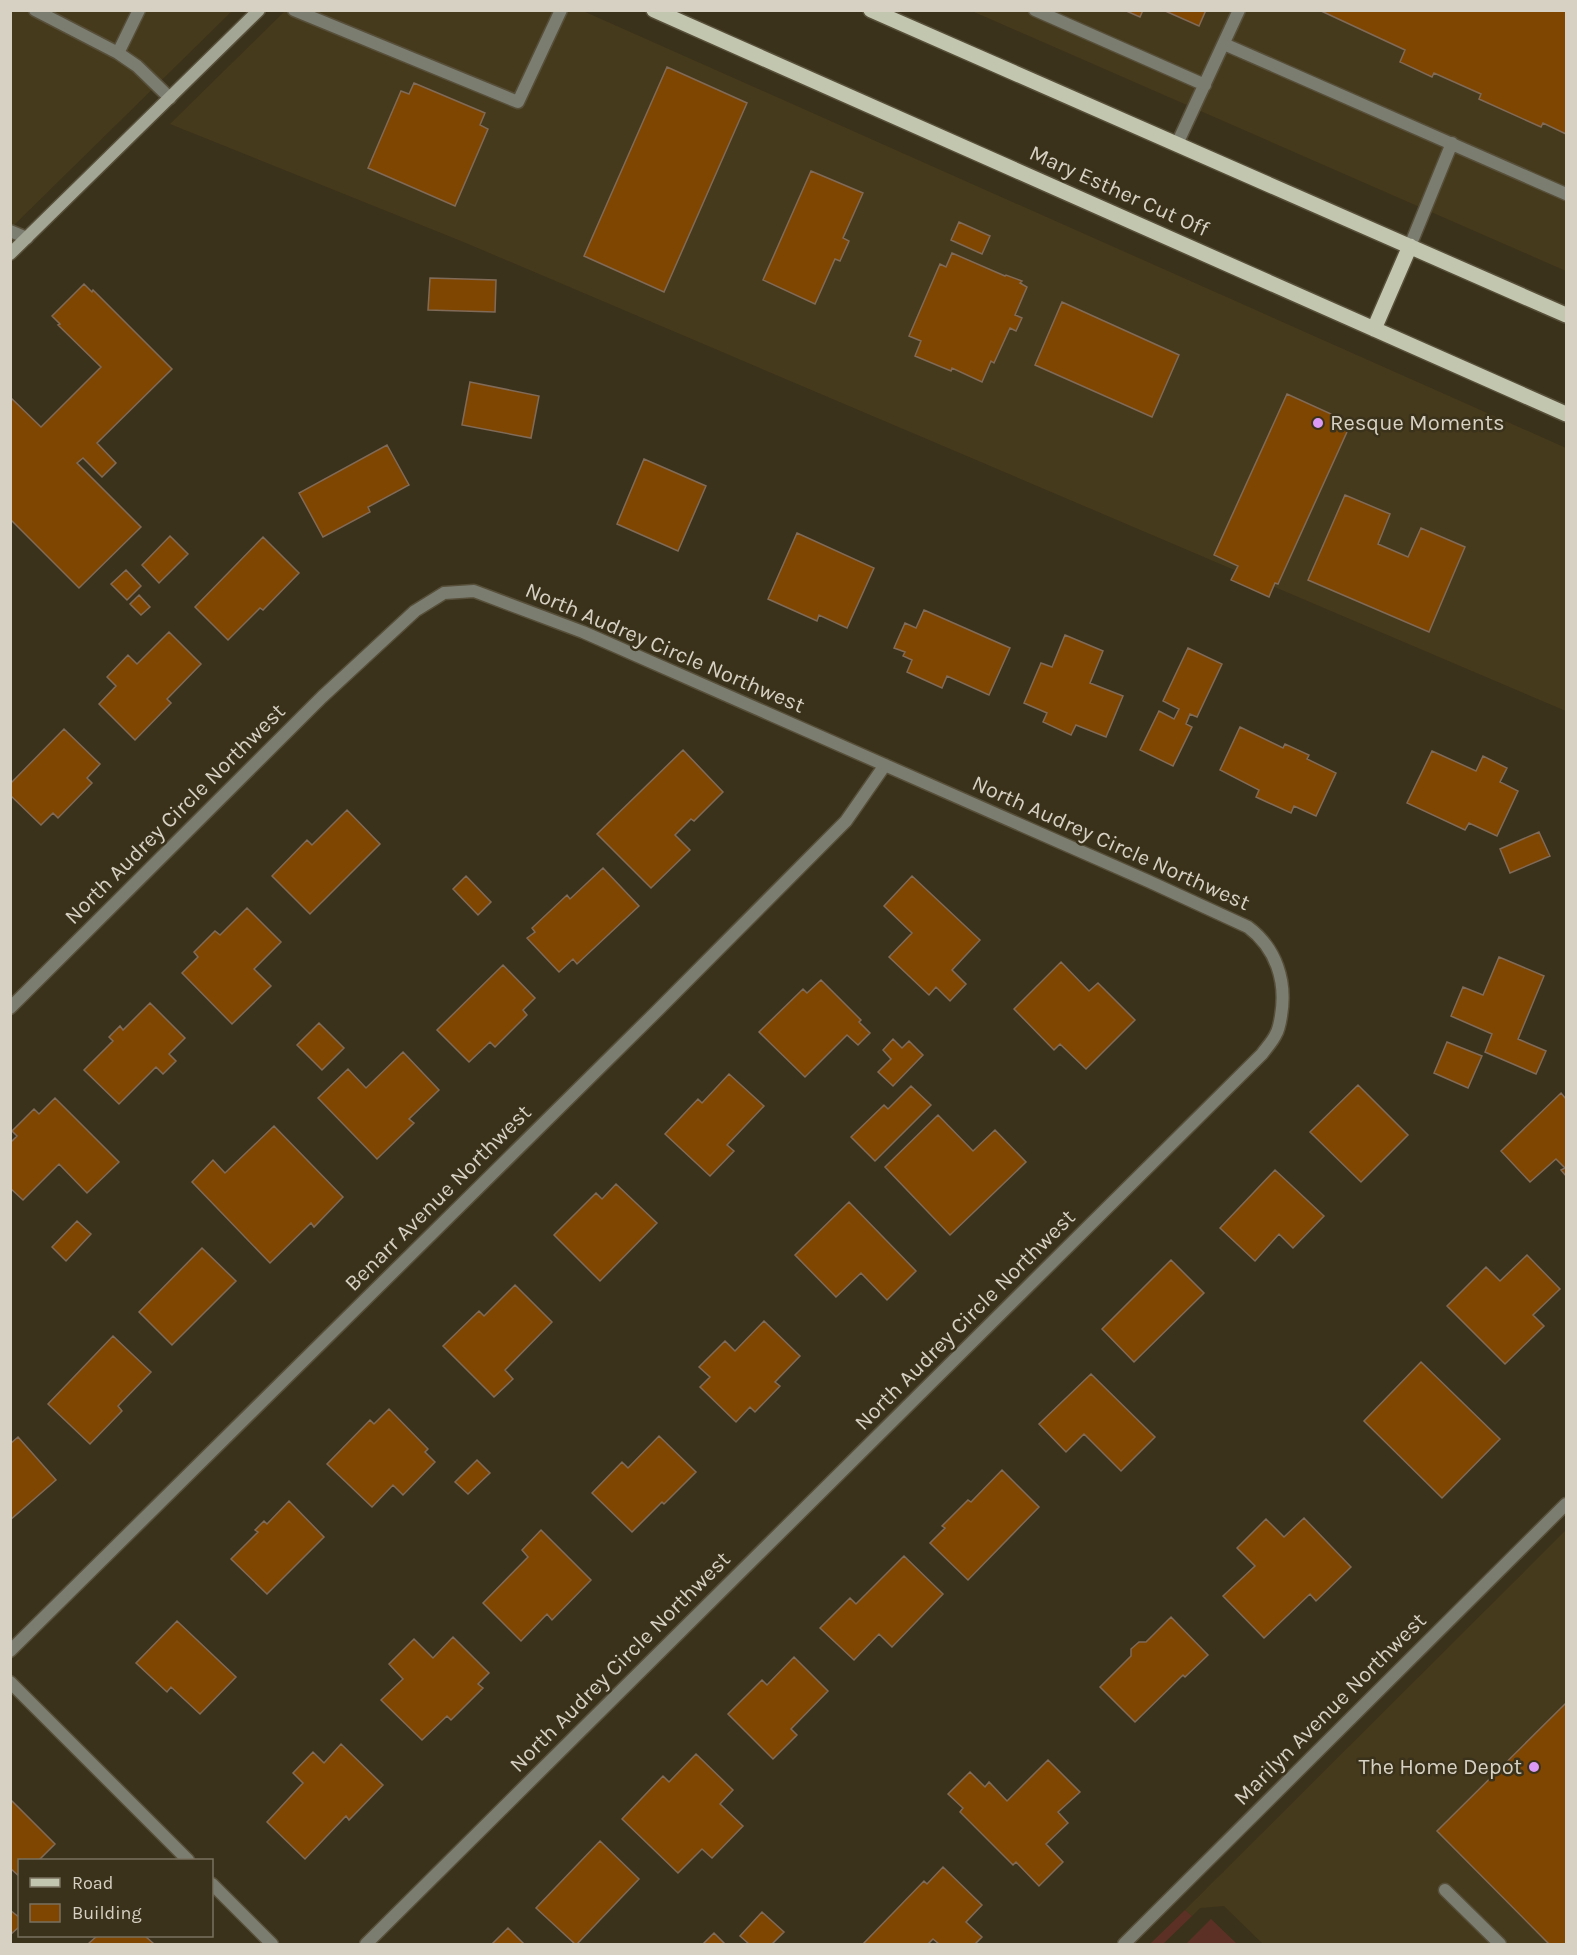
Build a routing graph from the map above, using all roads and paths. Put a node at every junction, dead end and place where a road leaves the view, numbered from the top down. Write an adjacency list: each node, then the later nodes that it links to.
1 (35, 10): 11 (street)
2 (139, 10): 11 (street)
3 (259, 10): 13 (street)
4 (294, 10): 5 (street)
5 (561, 10)
6 (654, 10): 22 (main road, Mary Esther Cut Off)
7 (871, 10): 15 (main road)
8 (1035, 10): 12 (street)
9 (1239, 10): 10 (street)
10 (1224, 44): 12 (street); 14 (street)
11 (118, 53): 13 (street)
12 (1205, 85): 15 (street)
13 (170, 98): 18 (street)
14 (1452, 143): 16 (street); 19 (street)
15 (1177, 144): 19 (main road)
16 (1566, 194)
17 (10, 231): 18 (street)
18 (27, 238): 20 (street)
19 (1410, 246): 21 (main road); 22 (main road)
20 (10, 254)
21 (1566, 315)
22 (1374, 328): 23 (main road, Mary Esther Cut Off)
23 (1566, 414)
24 (885, 765): 25 (street, North Audrey Circle Northwest); 27 (street, Benarr Avenue Northwest); 33 (street, North Audrey Circle Northwest)
25 (10, 1008)
26 (1566, 1504): 34 (street, Marilyn Avenue Northwest)
27 (10, 1651)
28 (10, 1682): 29 (street)
29 (187, 1859)
30 (213, 1885): 32 (street)
31 (1446, 1890): 35 (street)
32 (272, 1944)
33 (366, 1944)
34 (1124, 1944)
35 (1500, 1944)

